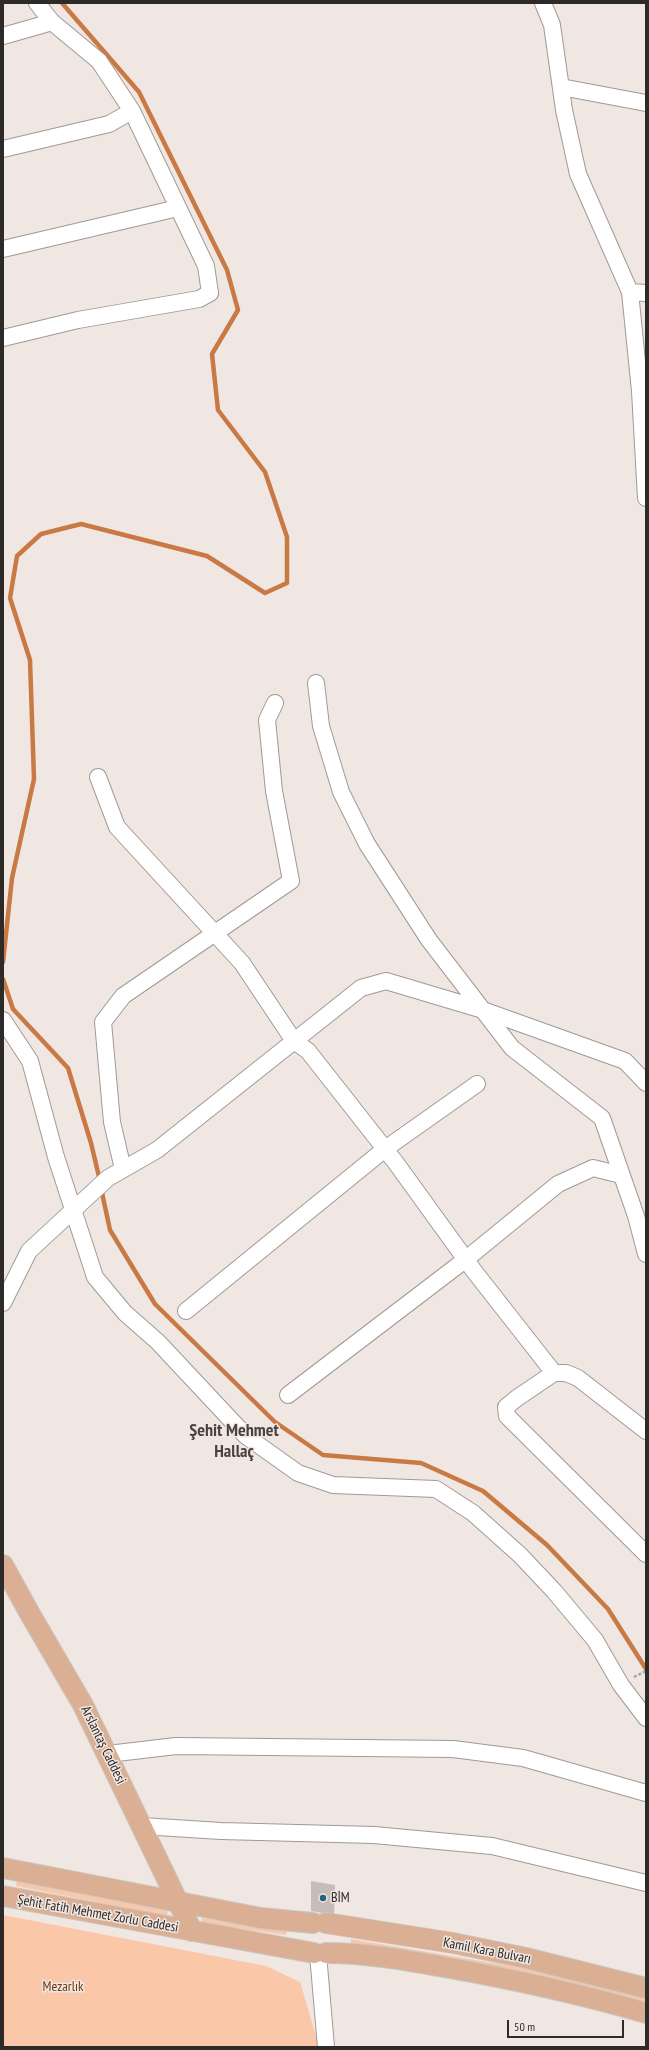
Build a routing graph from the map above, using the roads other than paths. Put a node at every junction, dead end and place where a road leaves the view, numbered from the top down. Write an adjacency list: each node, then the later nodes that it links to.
1 (37, 3): 3 (street)
2 (543, 3): 5 (street)
3 (52, 22): 4 (street); 7 (street)
4 (3, 36)
5 (560, 87): 6 (street); 11 (street)
6 (646, 103)
7 (132, 111): 8 (street); 9 (street)
8 (3, 149)
9 (178, 208): 10 (street); 13 (street)
10 (3, 249)
11 (630, 292): 12 (street); 14 (street)
12 (646, 293)
13 (3, 338)
14 (643, 400): 15 (street)
15 (646, 498)
16 (316, 683): 20 (street)
17 (275, 703): 19 (street)
18 (98, 777): 19 (street)
19 (214, 933): 22 (street); 26 (street)
20 (480, 1009): 22 (street); 24 (street); 27 (street)
21 (3, 1020): 28 (street)
22 (294, 1041): 25 (street); 26 (street)
23 (477, 1084): 25 (street)
24 (646, 1084)
25 (385, 1150): 30 (street); 32 (street)
26 (123, 1169): 28 (street)
27 (621, 1175): 29 (street); 30 (street)
28 (78, 1207): 31 (street); 38 (street)
29 (646, 1254)
30 (465, 1260): 33 (street); 34 (street)
31 (3, 1303)
32 (186, 1311)
33 (554, 1373): 35 (street); 36 (street)
34 (288, 1395)
35 (646, 1430)
36 (646, 1554)
37 (3, 1565): 39 (main road, Arslantaş Caddesi)
38 (646, 1718)
39 (108, 1754): 40 (street); 41 (main road, Arslantaş Caddesi)
40 (646, 1793)
41 (142, 1826): 43 (street); 45 (main road, Arslantaş Caddesi)
42 (3, 1868): 45 (main road, Şehit Fatih Mehmet Zorlu Caddesi)
43 (646, 1883)
44 (3, 1896): 47 (main road, Şehit Fatih Mehmet Zorlu Caddesi)
45 (178, 1902): 46 (main road, Kamil Kara Bulvarı); 47 (main road, Arslantaş Caddesi)
46 (319, 1923): 48 (main road); 48 (main road); 49 (main road, Kamil Kara Bulvarı)
47 (192, 1931): 48 (main road, Kamil Kara Bulvarı)
48 (319, 1953): 50 (main road, Kamil Kara Bulvarı); 51 (street)
49 (646, 1988)
50 (646, 2013)
51 (326, 2047)

